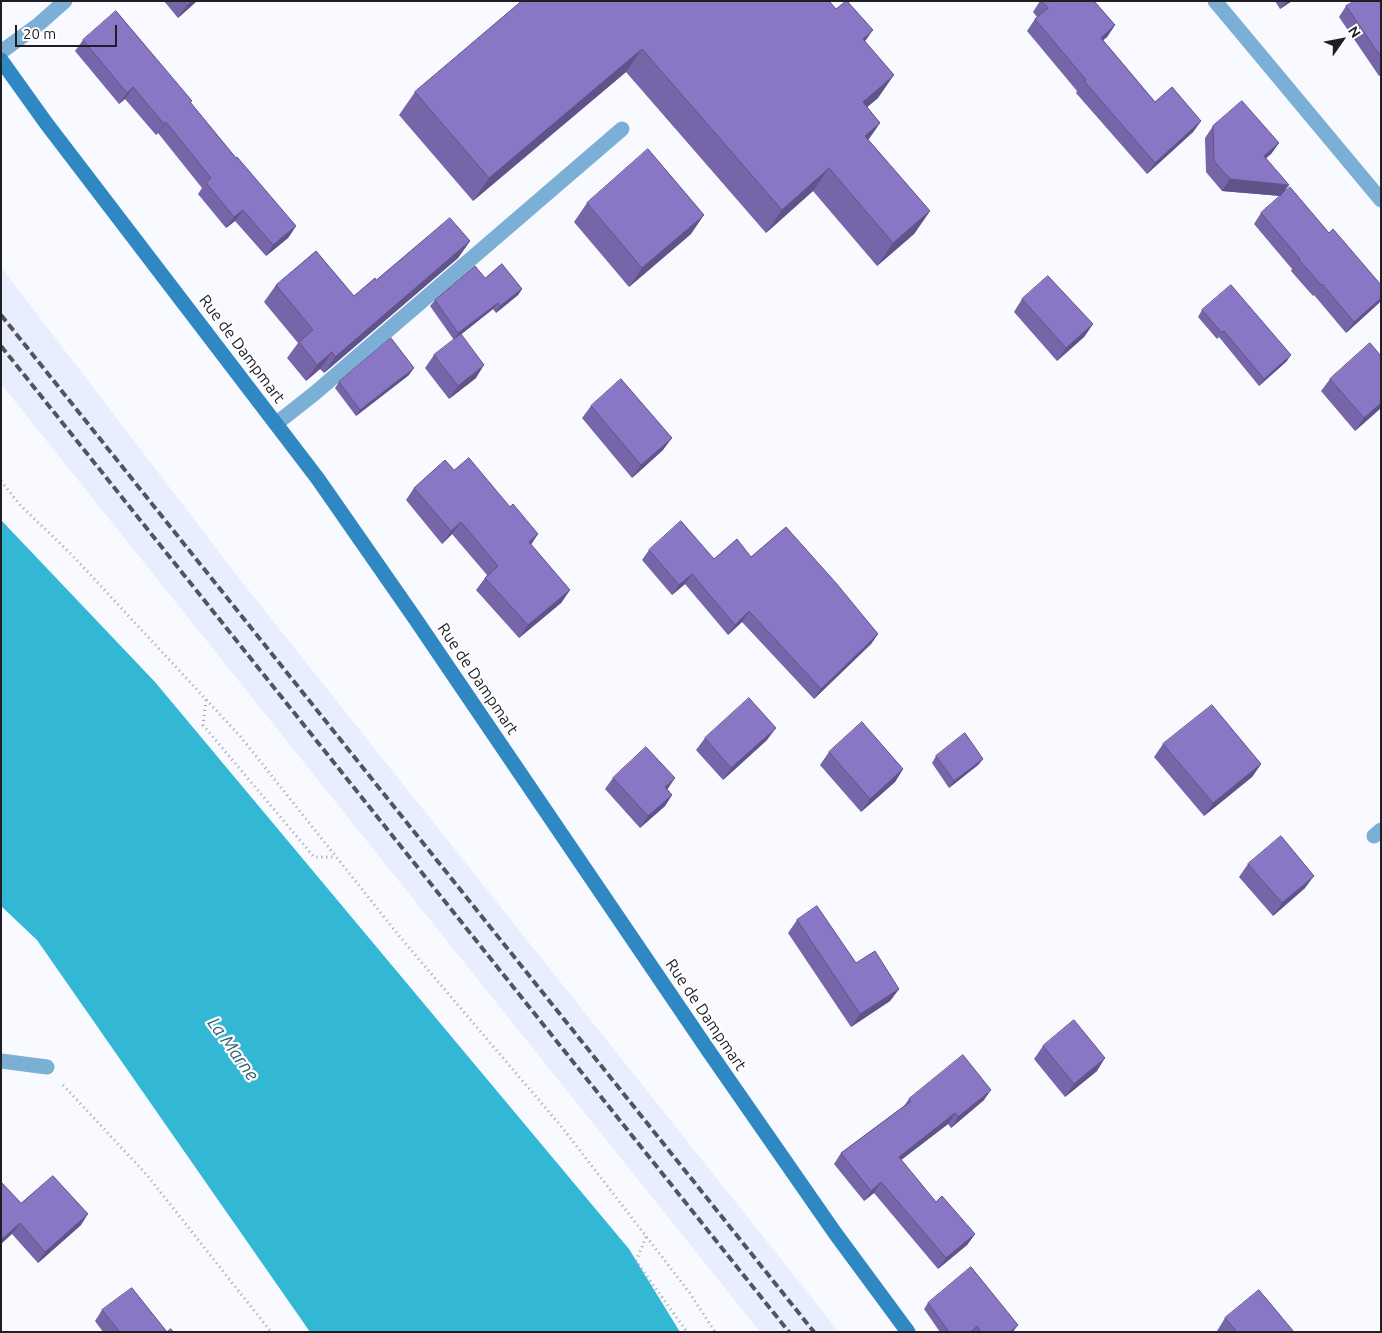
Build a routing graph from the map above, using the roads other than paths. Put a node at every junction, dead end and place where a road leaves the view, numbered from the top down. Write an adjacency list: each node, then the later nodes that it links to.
1 (65, 1): 3 (street)
2 (1215, 1): 6 (street)
3 (1, 52)
4 (1, 60): 7 (street, Rue de Dampmart)
5 (622, 129): 7 (street)
6 (1381, 200)
7 (276, 423): 10 (street, Rue de Dampmart)
8 (1, 1061): 9 (street)
9 (47, 1067)
10 (908, 1332)

